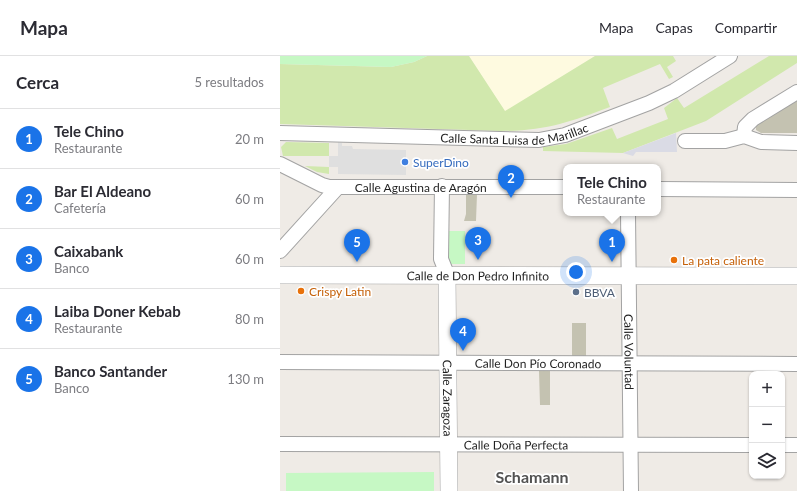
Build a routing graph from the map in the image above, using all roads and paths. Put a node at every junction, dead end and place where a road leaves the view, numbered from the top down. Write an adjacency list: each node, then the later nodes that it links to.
1 (730, 56): 3 (street, Calle Santa Luisa de Marillac)
2 (797, 92): 4 (street)
3 (280, 133)
4 (744, 136): 5 (street); 6 (street)
5 (685, 141)
6 (797, 143)
7 (280, 164): 9 (street, Calle Agustina de Aragón)
8 (442, 186): 9 (street, Calle Agustina de Aragón); 10 (street, Calle Agustina de Aragón); 16 (street, Calle Zaragoza)
9 (338, 187): 14 (street)
10 (563, 188)
11 (661, 189): 12 (street)
12 (797, 190)
13 (628, 216): 17 (street, Calle Voluntad)
14 (280, 251)
15 (281, 274): 16 (street, Calle de Don Pedro Infinito)
16 (447, 274): 17 (street, Calle de Don Pedro Infinito); 20 (street, Calle Zaragoza)
17 (630, 275): 18 (street, Calle de Don Pedro Infinito); 21 (street, Calle Voluntad)
18 (797, 276)
19 (280, 362): 20 (street, Calle Don Pío Coronado)
20 (448, 362): 21 (street, Calle Don Pío Coronado); 24 (street, Calle Zaragoza)
21 (630, 363): 22 (street, Calle Don Pío Coronado); 25 (street, Calle Voluntad)
22 (797, 364)
23 (280, 444): 24 (street, Calle Doña Perfecta)
24 (449, 444): 25 (street, Calle Doña Perfecta); 29 (street, Calle Zaragoza)
25 (631, 445): 26 (street, Calle Doña Perfecta); 30 (street, Calle Voluntad)
26 (749, 445)
27 (785, 445): 28 (street)
28 (797, 446)
29 (449, 491)
30 (631, 491)

